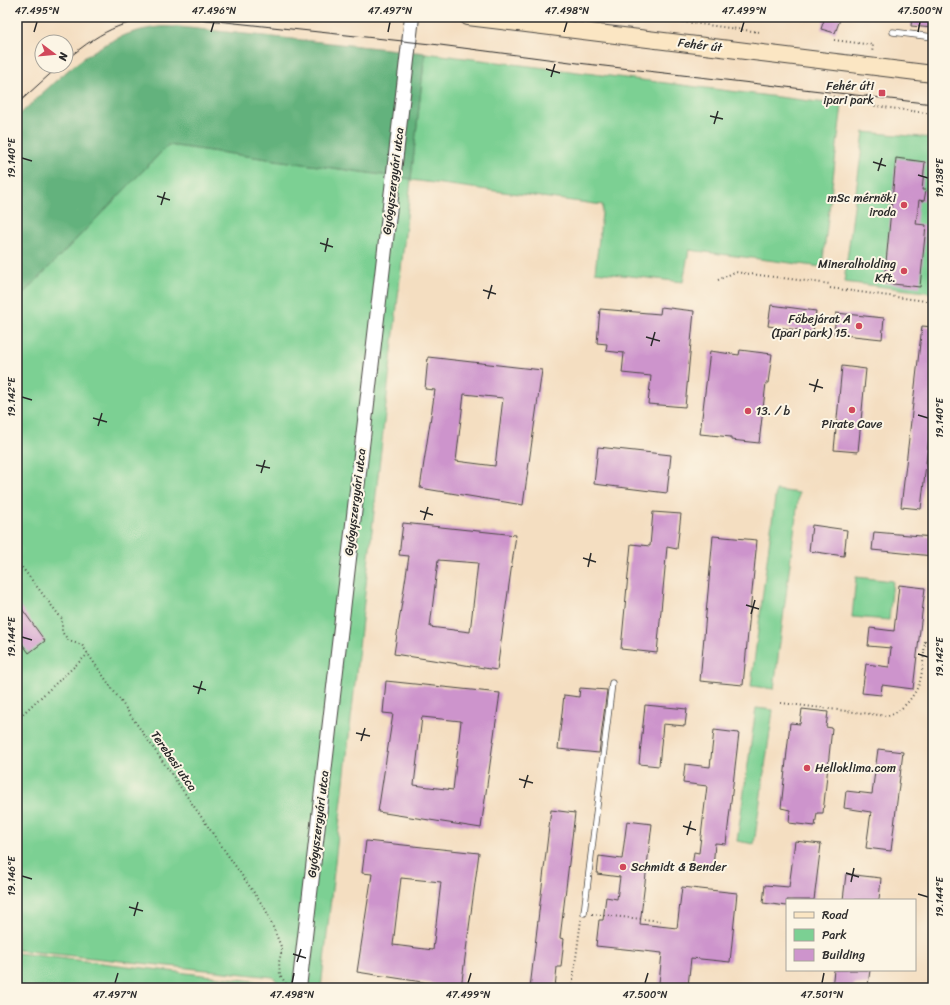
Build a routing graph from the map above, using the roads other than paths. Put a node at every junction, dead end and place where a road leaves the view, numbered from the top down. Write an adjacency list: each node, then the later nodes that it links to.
1 (412, 17): 8 (street, Gyógyszergyári utca)
2 (468, 17): 5 (main road, Fehér út)
3 (893, 32): 4 (lane)
4 (933, 37)
5 (933, 74)
6 (612, 683): 7 (lane)
7 (584, 913)
8 (299, 988)

